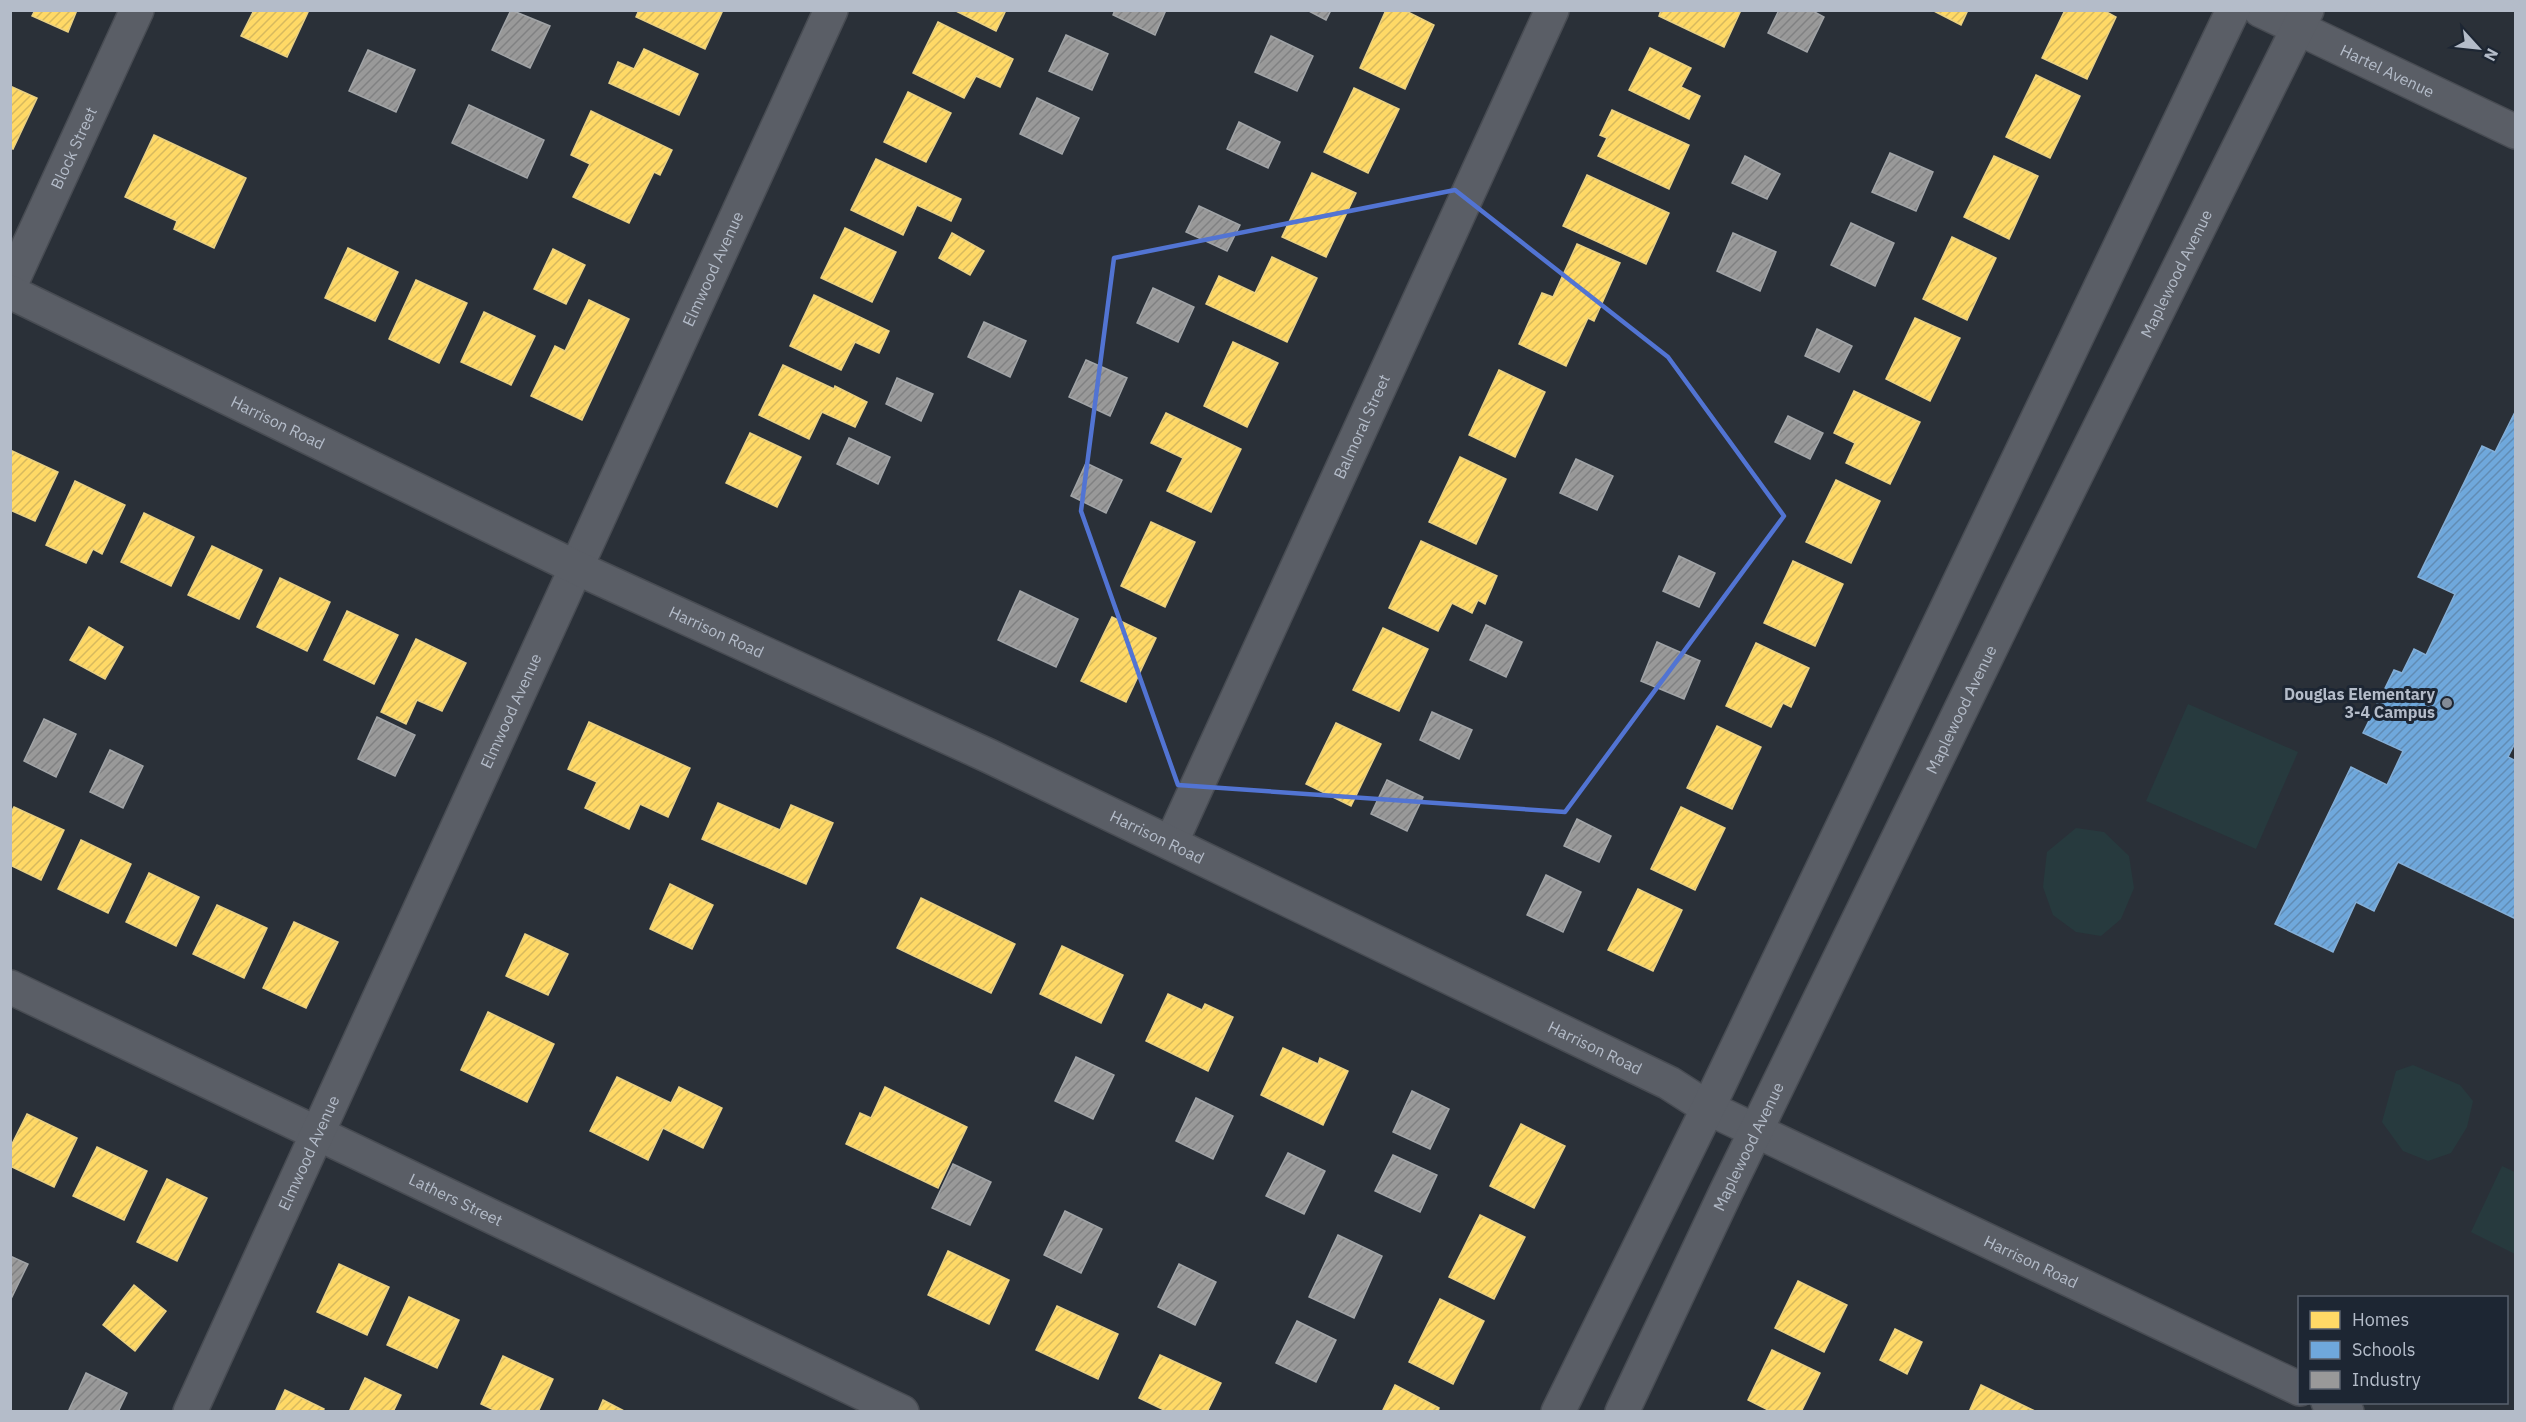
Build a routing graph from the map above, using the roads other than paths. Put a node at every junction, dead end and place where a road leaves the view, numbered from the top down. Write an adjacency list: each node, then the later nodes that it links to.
1 (137, 10): 8 (street, Block Street)
2 (831, 10): 10 (street, Elmwood Avenue)
3 (1552, 10): 11 (street, Balmoral Street)
4 (2234, 10): 13 (street)
5 (2260, 10): 6 (street, Hartel Avenue)
6 (2302, 19): 7 (street, Hartel Avenue); 14 (street, Maplewood Avenue)
7 (2516, 132)
8 (10, 286)
9 (10, 292): 10 (street, Harrison Road)
10 (577, 568): 11 (street, Harrison Road); 15 (street, Elmwood Avenue)
11 (1171, 843): 13 (street, Harrison Road)
12 (10, 987): 15 (street, Lathers Street)
13 (1708, 1108): 14 (street, Harrison Road); 20 (street)
14 (1757, 1130): 16 (street, Harrison Road); 21 (street, Maplewood Avenue)
15 (316, 1134): 18 (street, Elmwood Avenue); 19 (street, Lathers Street)
16 (2298, 1388)
17 (2332, 1404): 22 (street)
18 (190, 1412)
19 (902, 1412)
20 (1558, 1412)
21 (1622, 1412)
22 (2347, 1412)

